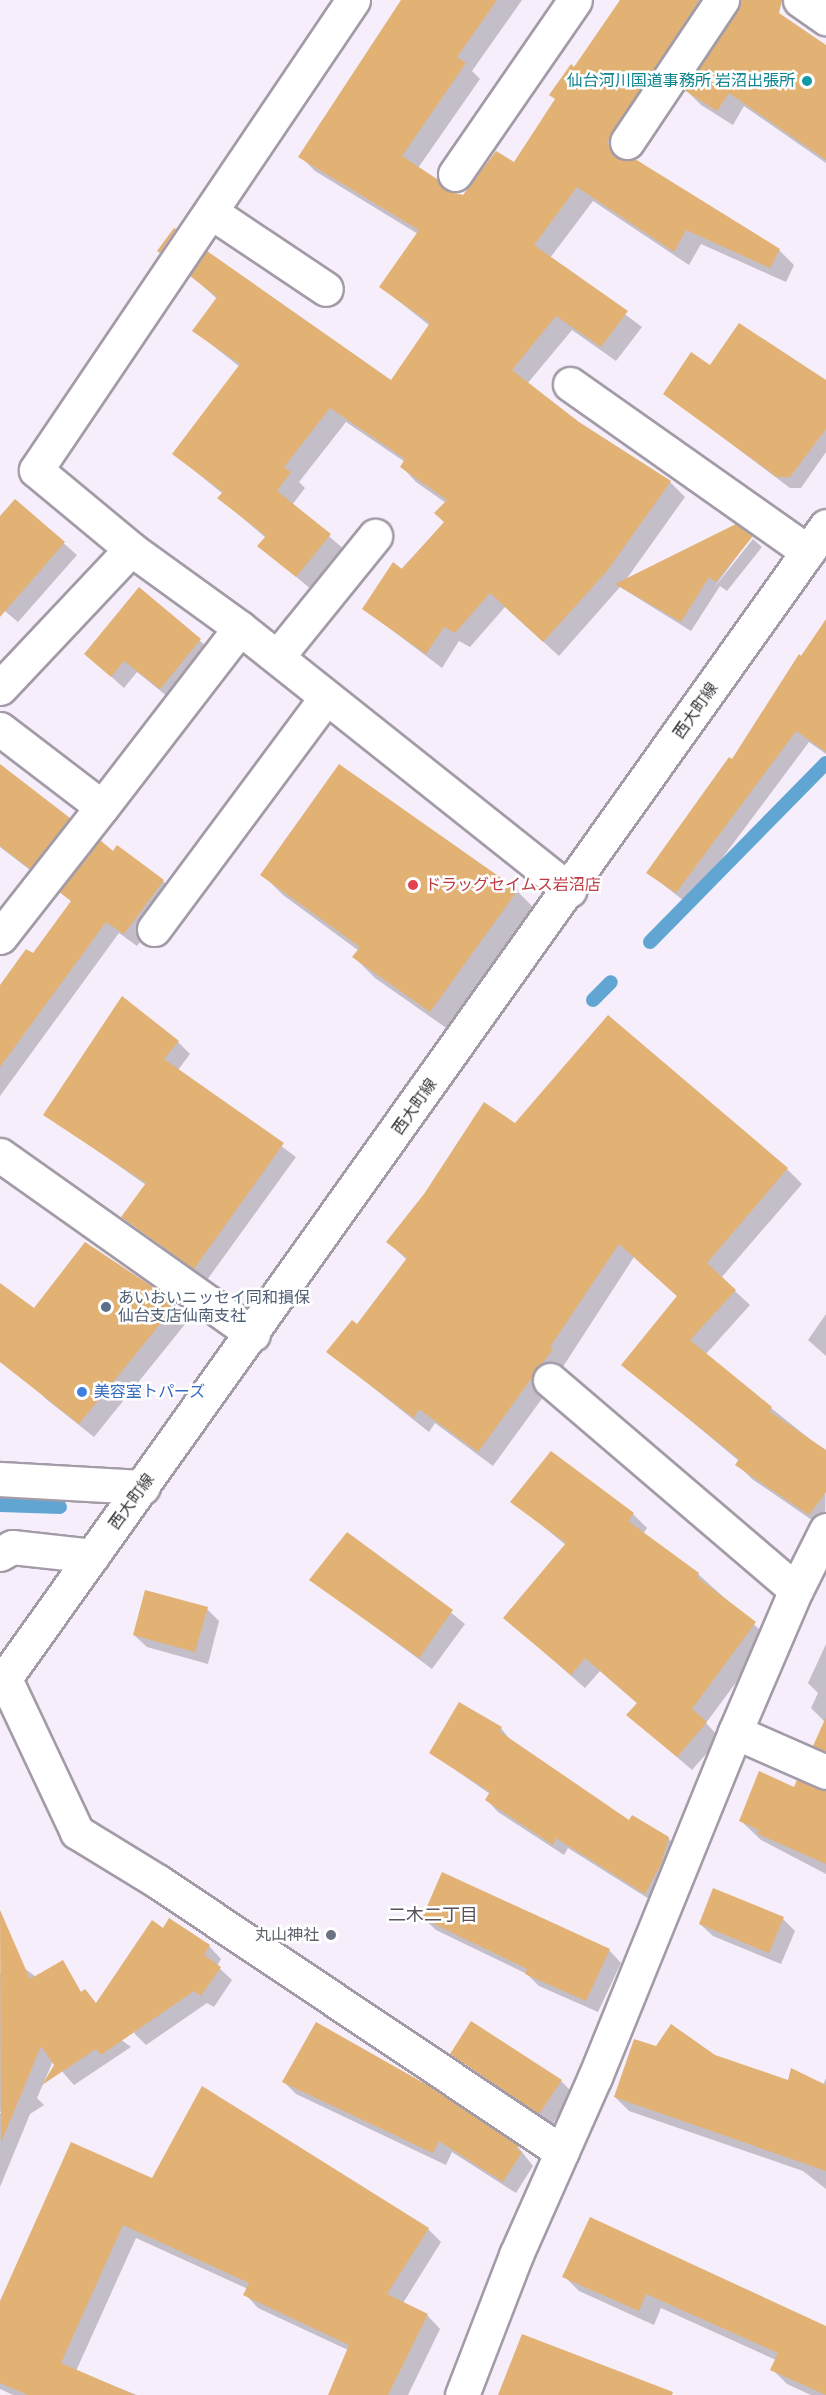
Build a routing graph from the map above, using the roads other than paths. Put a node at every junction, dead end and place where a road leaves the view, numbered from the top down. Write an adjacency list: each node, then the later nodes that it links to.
1 (353, 0): 8 (street)
2 (575, 0): 7 (street)
3 (722, 0): 6 (street)
4 (800, 0): 5 (street)
5 (826, 18)
6 (627, 142)
7 (455, 174)
8 (210, 212): 9 (street); 13 (street)
9 (326, 290)
10 (570, 384): 12 (street)
11 (375, 536): 15 (street)
12 (817, 539): 20 (street, 西大町線)
13 (131, 549): 14 (street); 16 (street)
14 (240, 628): 15 (street); 19 (street)
15 (277, 657): 17 (street)
16 (0, 688)
17 (326, 697): 20 (street); 21 (street)
18 (0, 729): 19 (street)
19 (102, 807): 22 (street)
20 (570, 890): 24 (street, 西大町線)
21 (154, 929)
22 (0, 937)
23 (0, 1155): 24 (street)
24 (253, 1334): 27 (street, 西大町線)
25 (550, 1380): 31 (street)
26 (0, 1479): 27 (street)
27 (143, 1487): 30 (street, 西大町線)
28 (826, 1530): 31 (street)
29 (0, 1554): 30 (street)
30 (93, 1556): 32 (street, 西大町線)
31 (796, 1590): 33 (street)
32 (2, 1682): 35 (street)
33 (735, 1732): 34 (street); 35 (street)
34 (826, 1772)
35 (562, 2152): 36 (street)
36 (462, 2395)

